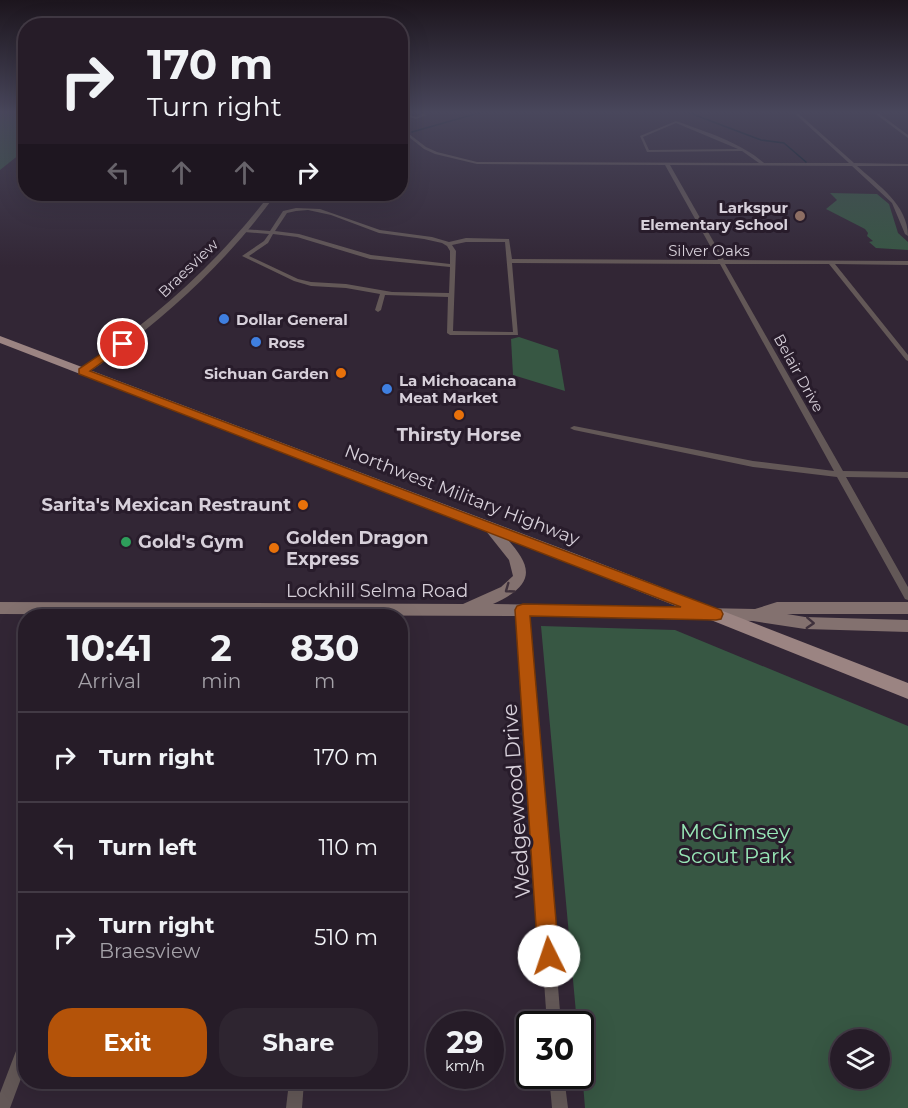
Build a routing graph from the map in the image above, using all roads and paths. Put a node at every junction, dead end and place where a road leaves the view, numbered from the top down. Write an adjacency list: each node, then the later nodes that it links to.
1 (493, 164): 2 (street)
2 (667, 164): 3 (street); 12 (street, Belair Drive)
3 (764, 165): 4 (street)
4 (853, 165): 5 (street); 9 (street)
5 (908, 165)
6 (267, 201): 7 (street, Braesview)
7 (244, 230): 8 (street); 21 (street, Braesview)
8 (272, 233): 10 (street); 15 (street); 16 (street)
9 (908, 234)
10 (449, 244): 11 (street); 15 (street)
11 (510, 261): 12 (street, Silver Oaks); 17 (street)
12 (722, 262): 13 (street, Silver Oaks); 23 (street, Belair Drive)
13 (831, 263): 14 (street, Silver Oaks); 20 (street)
14 (908, 263)
15 (452, 266): 17 (street)
16 (382, 293): 17 (street); 18 (street)
17 (451, 295)
18 (378, 310)
19 (0, 339): 21 (main road, Northwest Military Highway)
20 (908, 359)
21 (82, 371): 25 (main road, Northwest Military Highway)
22 (574, 428): 23 (street)
23 (841, 474): 24 (street); 26 (street, Belair Drive)
24 (908, 475)
25 (488, 526): 30 (main road, one-way to 30); 33 (main road, Northwest Military Highway)
26 (908, 596)
27 (908, 608): 34 (main road, Lockhill Selma Road)
28 (1, 610): 29 (main road, Lockhill Selma Road)
29 (18, 610)
30 (461, 610): 31 (main road, Lockhill Selma Road); 32 (main road, Lockhill Selma Road)
31 (523, 610): 33 (main road, Lockhill Selma Road); 39 (street, Wedgewood Drive)
32 (408, 612)
33 (716, 614): 34 (main road, Lockhill Selma Road); 38 (main road, Northwest Military Highway)
34 (753, 615): 36 (main road, Lockhill Selma Road, one-way to 36)
35 (908, 618): 36 (main road)
36 (868, 625): 37 (main road, Lockhill Selma Road)
37 (908, 626)
38 (908, 691)
39 (553, 1011)
40 (18, 1065): 43 (street)
41 (296, 1089): 44 (street)
42 (558, 1089): 45 (street)
43 (2, 1108)
44 (294, 1108)
45 (560, 1108)

